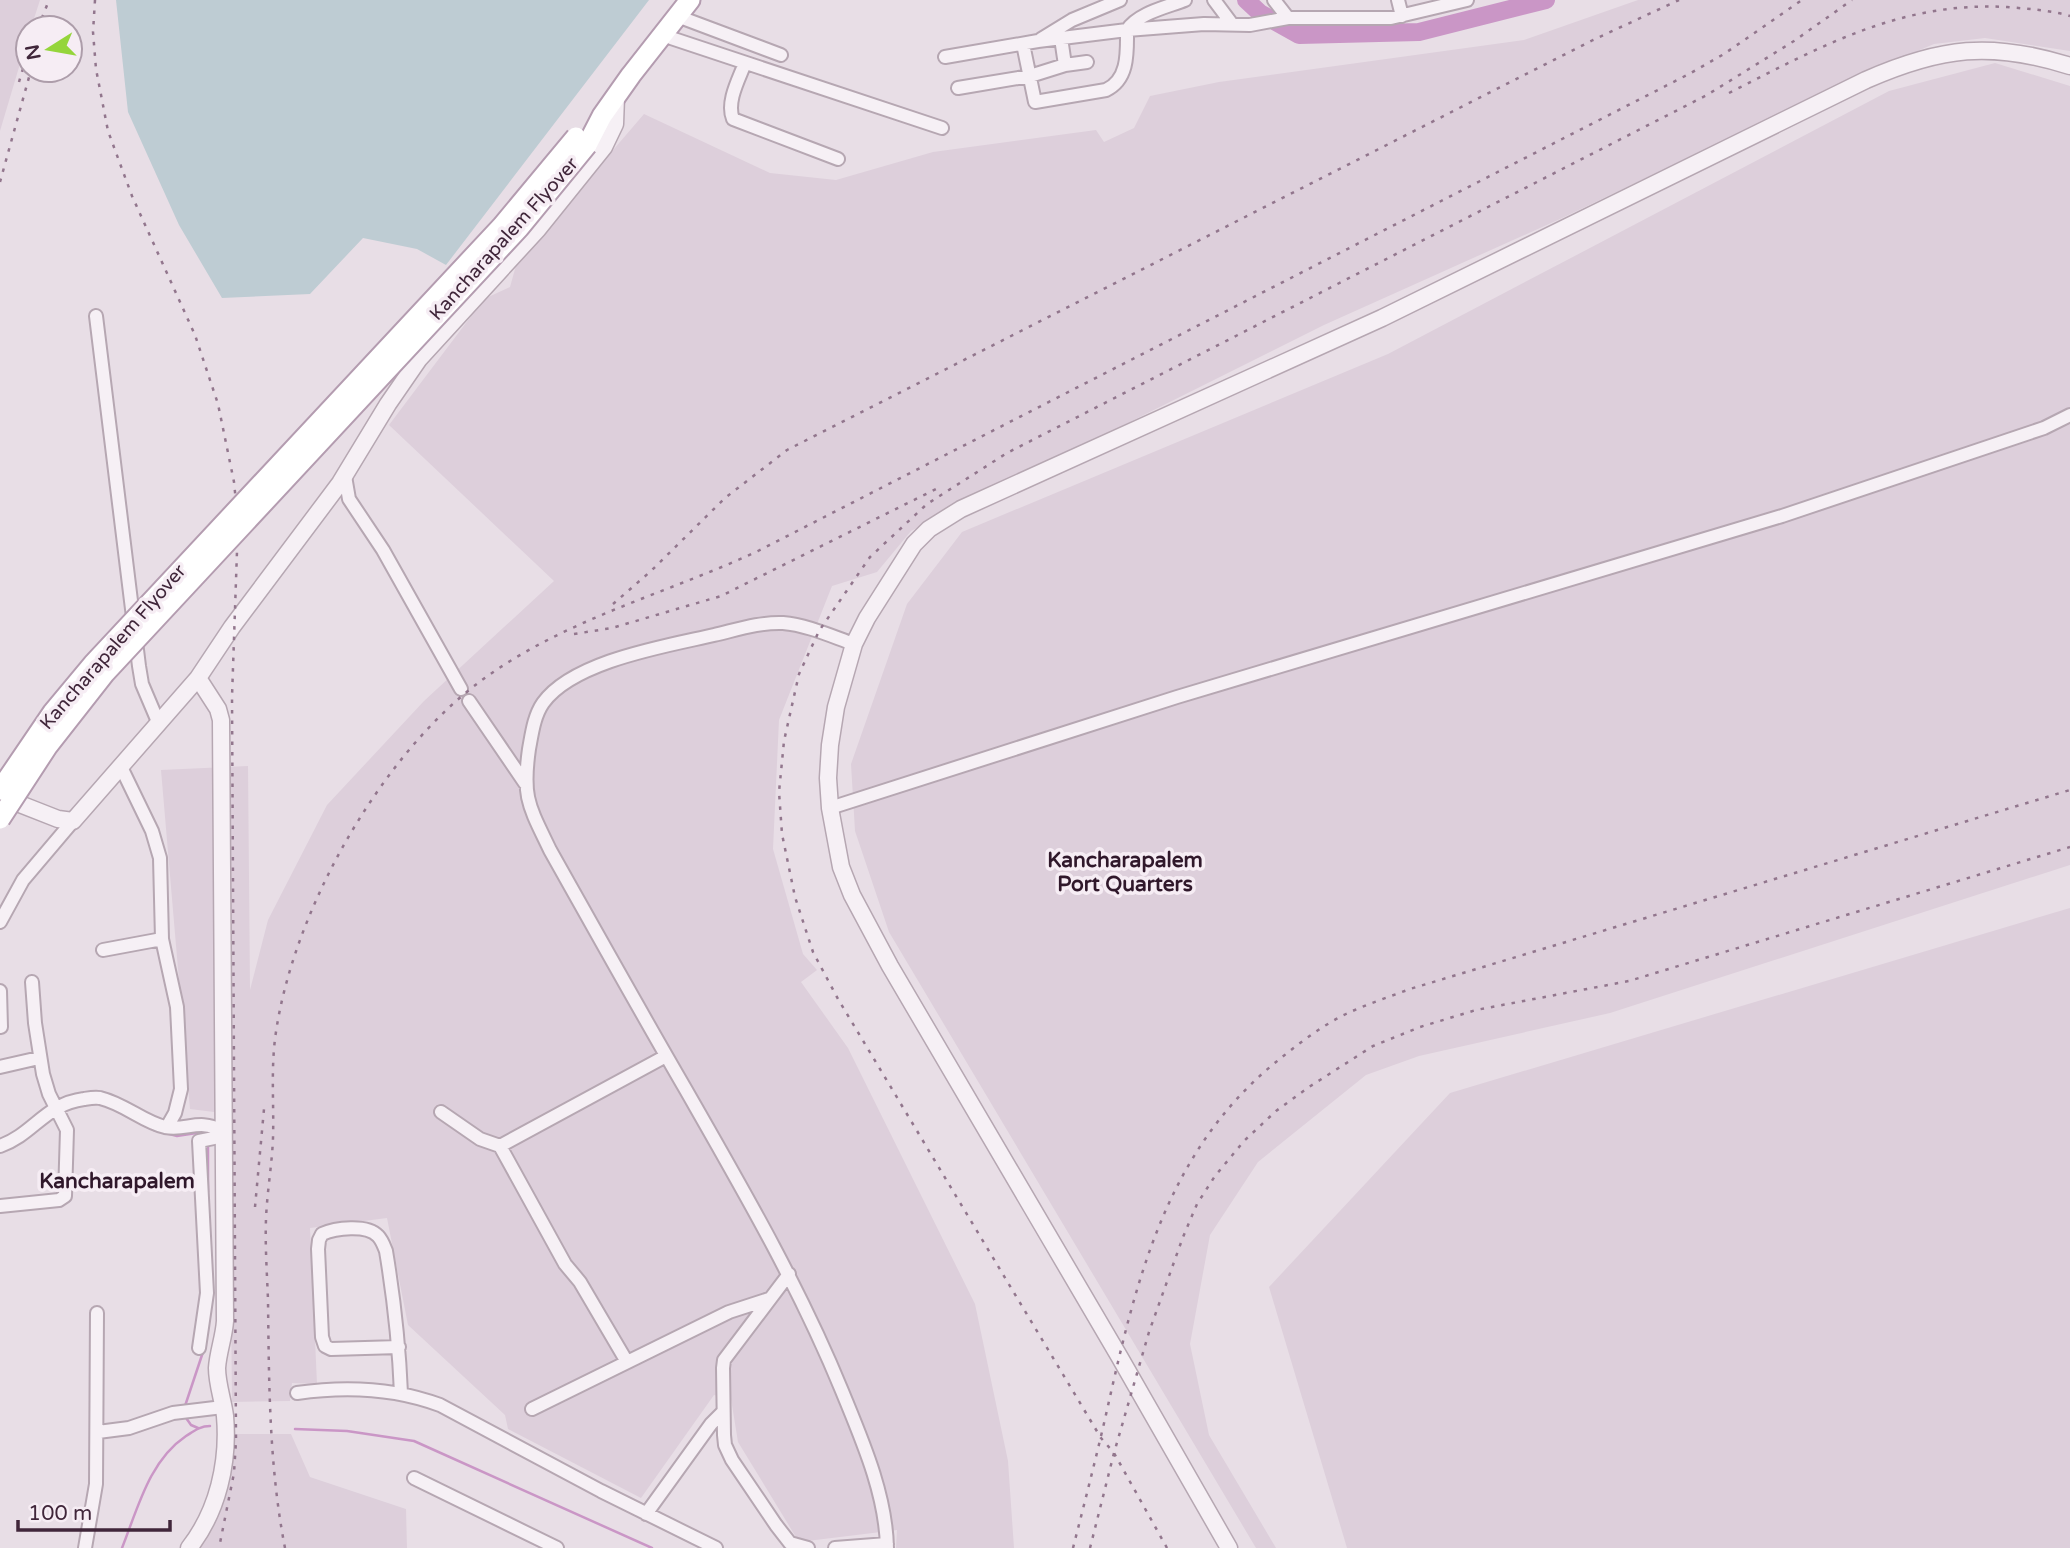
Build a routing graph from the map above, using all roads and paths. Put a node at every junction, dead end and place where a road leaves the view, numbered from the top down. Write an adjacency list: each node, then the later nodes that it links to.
1 (674, 0): 25 (main road)
2 (700, 0): 9 (main road)
3 (1120, 0): 17 (street)
4 (1185, 0): 13 (street)
5 (1214, 0): 12 (street)
6 (1274, 0): 11 (street)
7 (1398, 0): 10 (street)
8 (1466, 0): 10 (street)
9 (687, 10): 14 (main road); 16 (street); 25 (main road)
10 (1402, 16): 11 (street)
11 (1284, 19): 12 (street)
12 (1232, 23): 13 (street)
13 (1127, 30): 15 (street); 26 (street)
14 (671, 38): 21 (street); 25 (main road)
15 (1061, 38): 17 (street); 23 (street)
16 (740, 40): 19 (street); 21 (street)
17 (1038, 41): 18 (street)
18 (1023, 44): 20 (street); 26 (street)
19 (781, 55)
20 (945, 57)
21 (739, 61): 29 (street); 31 (street)
22 (1087, 62): 23 (street)
23 (1065, 65): 26 (street)
24 (2070, 66): 37 (street)
25 (631, 75): 28 (main road, Kancharapalem Flyover)
26 (1030, 76): 27 (street)
27 (958, 88)
28 (616, 97): 30 (main road, Kancharapalem Flyover); 34 (street)
29 (942, 128)
30 (581, 141): 44 (main road, Kancharapalem Flyover, bridge); 47 (main road, Kancharapalem Flyover, bridge)
31 (838, 159)
32 (96, 316): 41 (street)
33 (2070, 415): 46 (street)
34 (345, 476): 35 (street); 36 (street)
35 (331, 496): 36 (street); 38 (street)
36 (349, 499): 39 (street)
37 (854, 644): 43 (street); 46 (street)
38 (198, 678): 41 (street); 61 (street)
39 (461, 689)
40 (469, 701): 43 (street)
41 (159, 724): 42 (street)
42 (121, 767): 48 (street); 50 (street)
43 (525, 784): 55 (street)
44 (0, 789)
45 (0, 796): 48 (street)
46 (830, 808): 86 (street)
47 (0, 819)
48 (73, 821): 49 (street)
49 (0, 922)
50 (162, 939): 51 (street); 60 (street)
51 (103, 950)
52 (32, 982): 56 (street)
53 (0, 991): 54 (street)
54 (1, 1027)
55 (666, 1056): 63 (street); 65 (street)
56 (39, 1058): 57 (street); 58 (street)
57 (0, 1067)
58 (57, 1109): 60 (street); 62 (street); 64 (street)
59 (441, 1112): 63 (street)
60 (167, 1127): 61 (street)
61 (219, 1135): 69 (street); 75 (street)
62 (0, 1146)
63 (500, 1146): 70 (street)
64 (0, 1206)
65 (789, 1274): 66 (street); 79 (street)
66 (769, 1300): 70 (street); 74 (street)
67 (97, 1313): 76 (street)
68 (399, 1347): 68 (street); 72 (street)
69 (199, 1348)
70 (628, 1362): 73 (street)
71 (297, 1393): 72 (street)
72 (401, 1393): 78 (street)
73 (532, 1409)
74 (723, 1412): 78 (street); 84 (street)
75 (224, 1413): 76 (street); 81 (street)
76 (98, 1432): 80 (street)
77 (414, 1478): 82 (street)
78 (646, 1514): 83 (street)
79 (887, 1546): 85 (street)
80 (85, 1548)
81 (189, 1548)
82 (557, 1548)
83 (716, 1548)
84 (808, 1548)
85 (835, 1548)
86 (1229, 1548)

